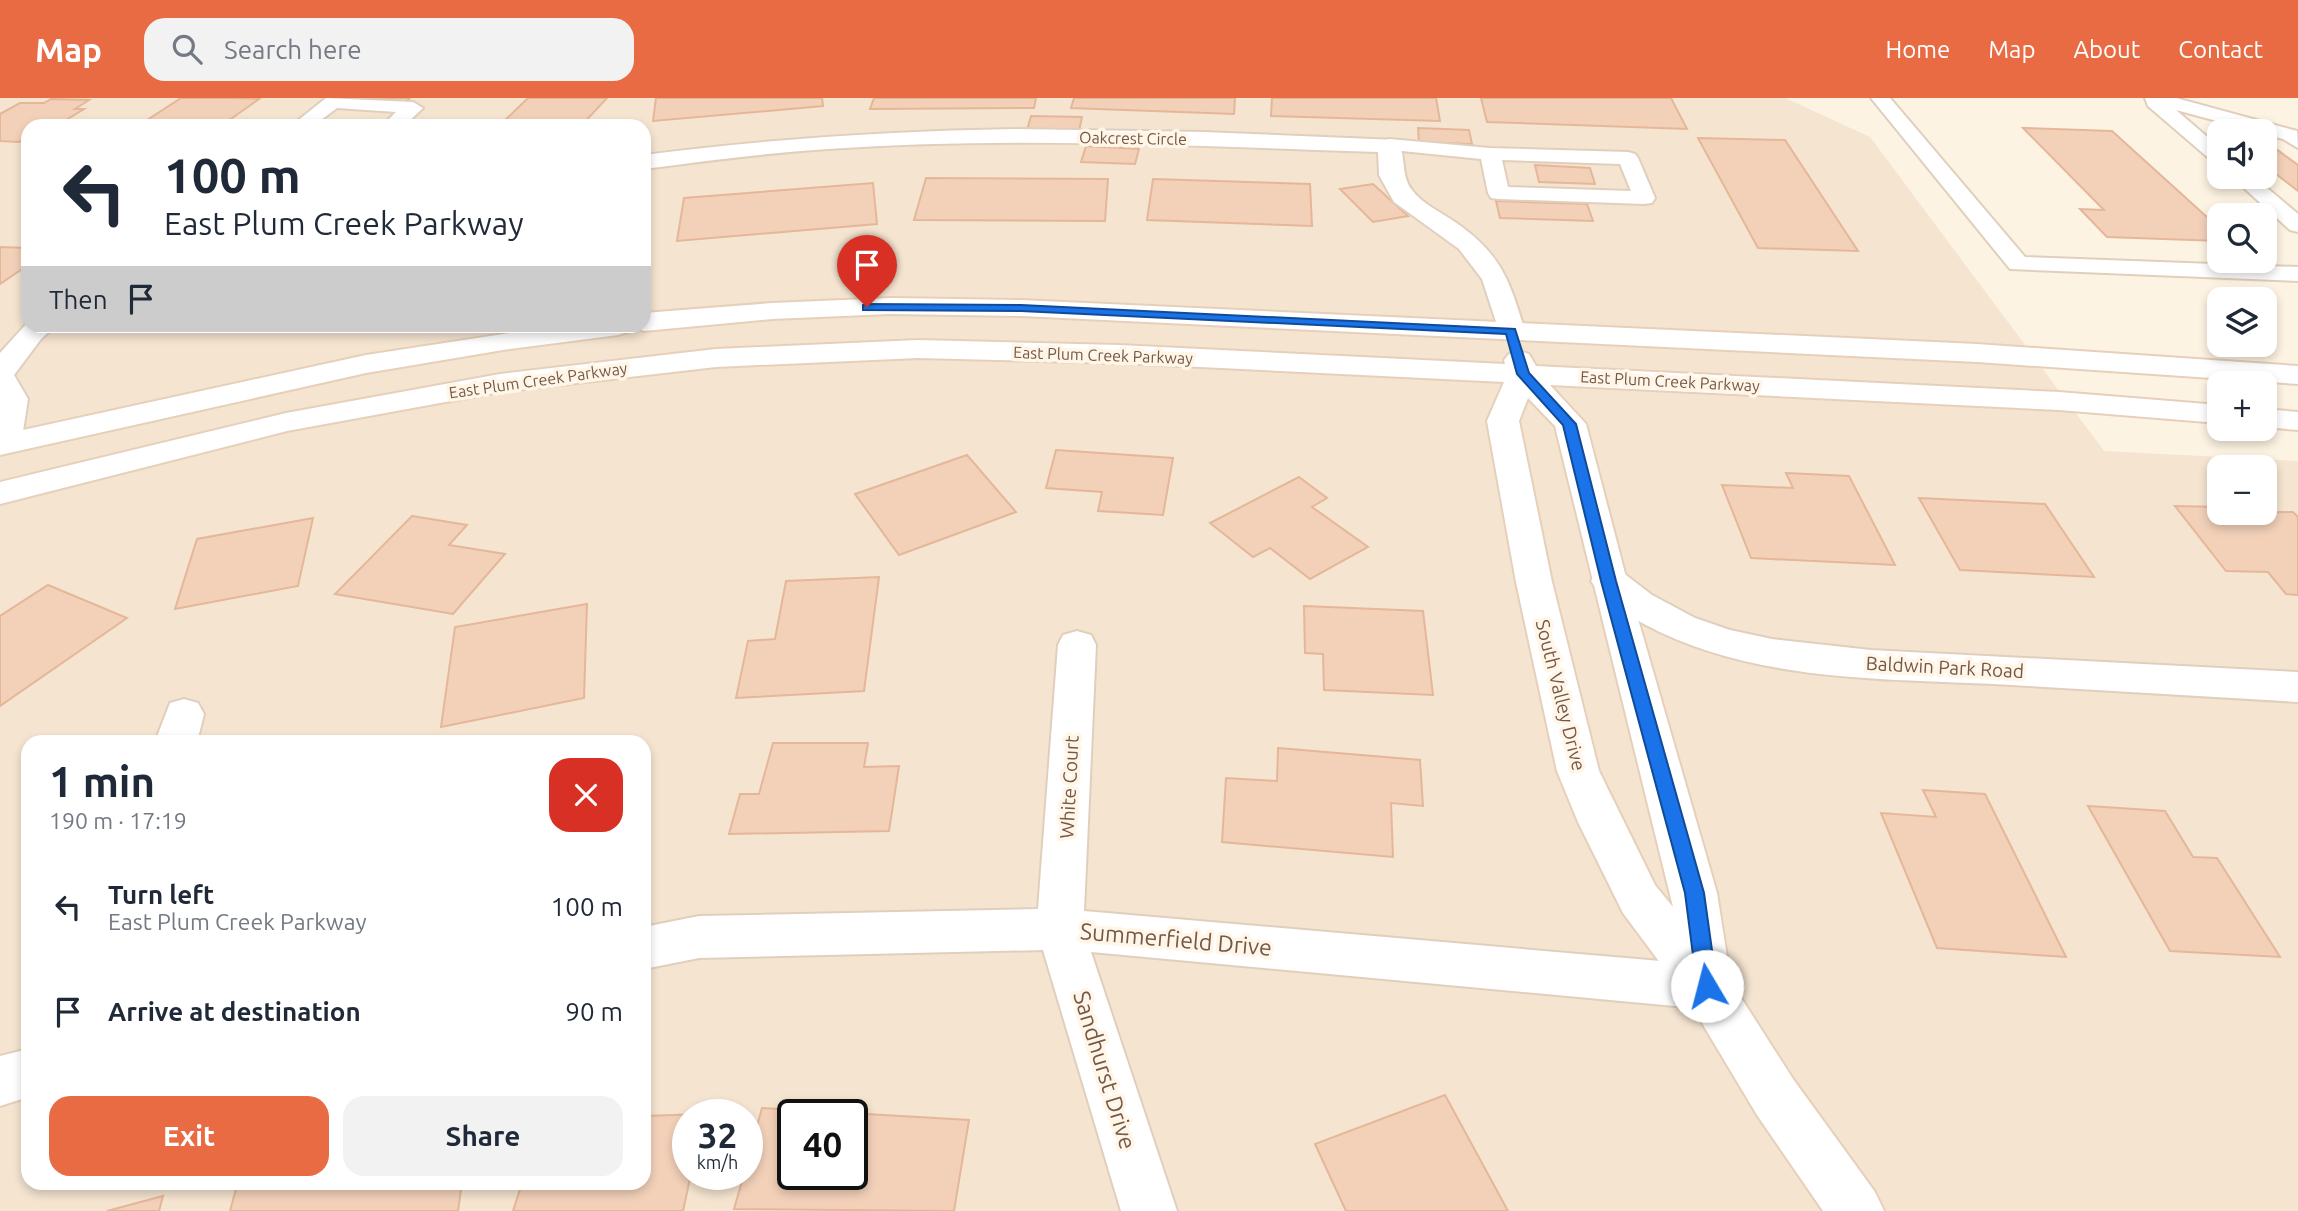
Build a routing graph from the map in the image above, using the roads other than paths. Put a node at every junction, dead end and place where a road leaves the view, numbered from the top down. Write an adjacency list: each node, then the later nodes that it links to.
1 (1880, 98): 12 (lane)
2 (2152, 98): 5 (lane); 7 (lane)
3 (310, 119): 4 (lane)
4 (400, 119)
5 (2298, 142)
6 (1389, 145): 8 (lane); 9 (street, Oakcrest Circle); 14 (street)
7 (2207, 146)
8 (1490, 154): 8 (lane)
9 (651, 161)
10 (2256, 189): 11 (lane)
11 (2298, 225)
12 (2298, 274)
13 (651, 321): 14 (street)
14 (1511, 331): 18 (street, South Valley Drive); 19 (street)
15 (31, 333): 17 (street)
16 (564, 333): 27 (street)
17 (0, 374): 27 (street)
18 (1523, 374): 23 (street, East Plum Creek Parkway); 28 (street, East Plum Creek Parkway); 29 (street, South Valley Drive); 34 (street, South Valley Drive)
19 (2298, 375)
20 (2207, 389): 23 (street)
21 (2277, 395): 22 (street)
22 (2298, 397)
23 (2059, 401): 24 (street, East Plum Creek Parkway)
24 (2207, 413)
25 (2277, 419): 26 (street)
26 (2298, 421)
27 (2, 445)
28 (0, 493)
29 (1609, 581): 31 (street, Baldwin Park Road); 34 (street, South Valley Drive)
30 (1077, 645): 32 (street, White Court)
31 (2298, 687)
32 (1060, 929): 33 (street, Summerfield Drive); 34 (street, Summerfield Drive); 37 (street, Sandhurst Drive)
33 (651, 947)
34 (1707, 986): 38 (street, South Valley Drive)
35 (21, 1075): 36 (street)
36 (0, 1081)
37 (1149, 1211)
38 (1856, 1211)

